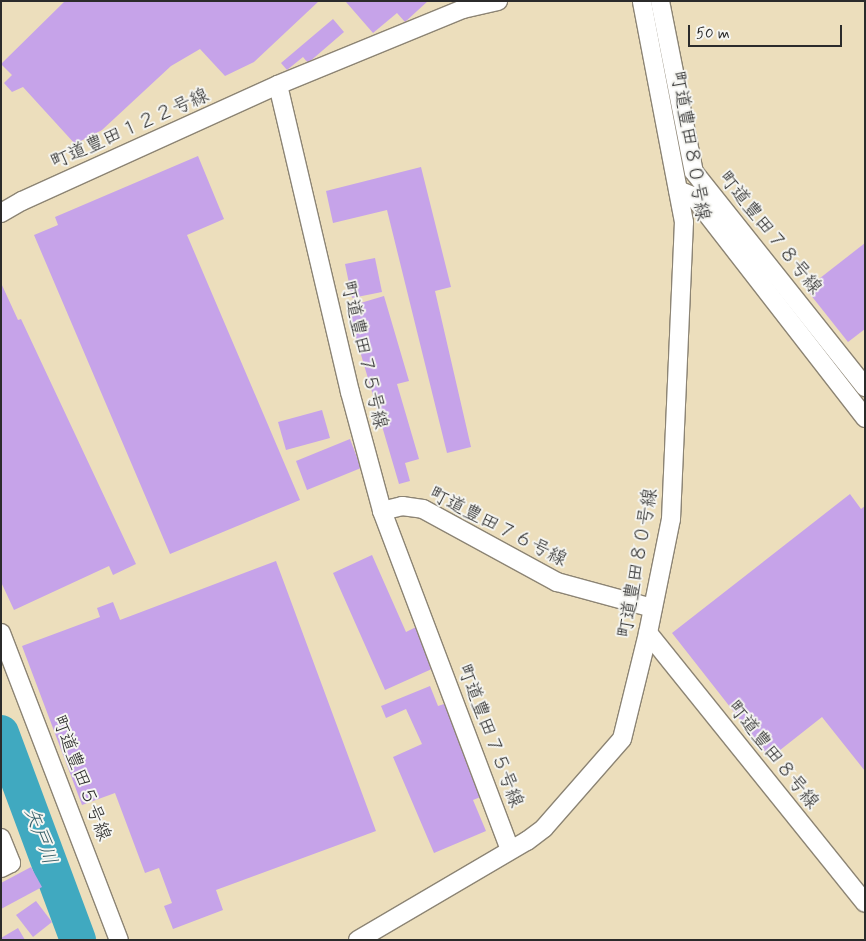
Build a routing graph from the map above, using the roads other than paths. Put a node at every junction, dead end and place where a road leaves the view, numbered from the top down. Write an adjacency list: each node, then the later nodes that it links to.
1 (498, 1): 4 (street)
2 (642, 1): 5 (street, 町道豊田８０号線)
3 (660, 1): 7 (street, 町道豊田７８号線)
4 (278, 85): 6 (street, 町道豊田１２２号線); 9 (street, 町道豊田７５号線)
5 (678, 190): 8 (street); 10 (street, 町道豊田８０号線)
6 (1, 213)
7 (865, 386)
8 (865, 418)
9 (382, 511): 10 (street, 町道豊田７６号線); 14 (street, 町道豊田７５号線)
10 (653, 608): 12 (street, 町道豊田８０号線)
11 (1, 633): 17 (street, 町道豊田５号線)
12 (648, 633): 14 (street, 町道豊田８０号線); 16 (street, 町道豊田８号線)
13 (1, 838): 15 (street)
14 (510, 849): 18 (street, 町道豊田８０号線)
15 (1, 868)
16 (865, 903)
17 (119, 940)
18 (358, 940)

